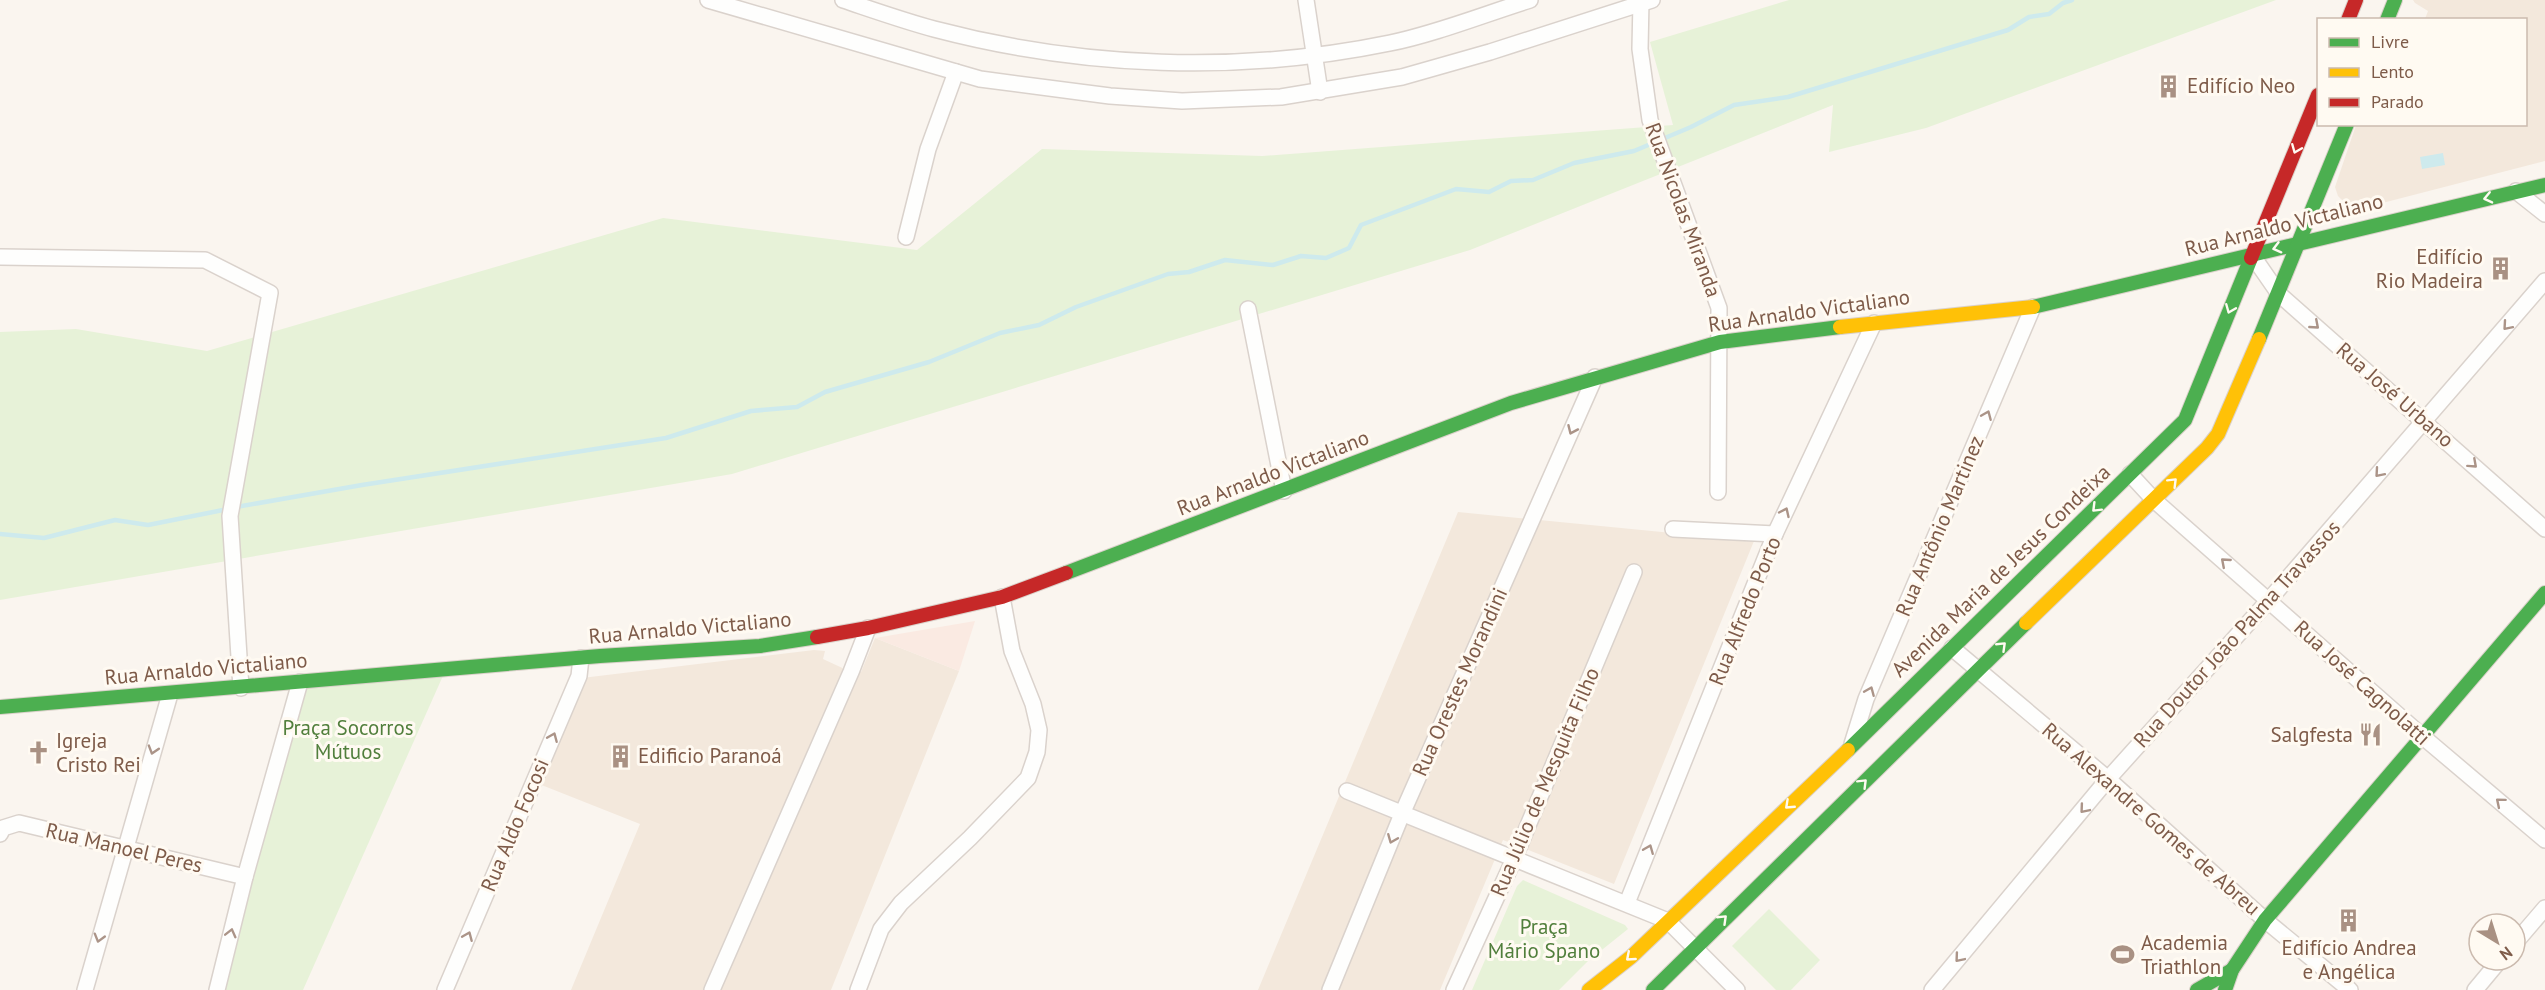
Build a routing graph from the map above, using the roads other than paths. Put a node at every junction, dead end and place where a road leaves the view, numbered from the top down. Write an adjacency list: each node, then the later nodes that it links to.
1 (708, 0): 8 (street)
2 (843, 0): 11 (street)
3 (1306, 0): 11 (street)
4 (1530, 0): 11 (street)
5 (2356, 0): 9 (street)
6 (2395, 0): 10 (street)
7 (1645, 1): 13 (street); 28 (street, Rua Nicolas Miranda)
8 (730, 3): 12 (street)
9 (2349, 18)
10 (2388, 18)
11 (1315, 55): 13 (street)
12 (956, 72): 13 (street); 19 (street)
13 (1320, 92)
14 (2317, 100): 21 (street, Avenida Maria de Jesus Condeixa, one-way to 21)
15 (2346, 126): 20 (street)
16 (2545, 185): 17 (street, Rua Arnaldo Victaliano)
17 (2516, 191): 18 (street); 20 (street, Rua Arnaldo Victaliano, one-way to 20)
18 (2545, 214)
19 (906, 237)
20 (2301, 242): 21 (street, Rua Arnaldo Victaliano, one-way to 21); 24 (street)
21 (2252, 255): 24 (street, Rua José Urbano); 25 (street, Rua Arnaldo Victaliano); 31 (street, Avenida Maria de Jesus Condeixa, one-way to 31)
22 (0, 257): 47 (street)
23 (2545, 282): 30 (street, Rua Doutor João Palma Travassos, one-way to 30)
24 (2279, 294): 30 (street, Rua José Urbano, one-way to 30); 34 (street, one-way to 24)
25 (2033, 308): 27 (street, Rua Arnaldo Victaliano); 51 (street, Rua Antônio Martinez, one-way to 25)
26 (1248, 309): 32 (street)
27 (1874, 323): 28 (street, Rua Arnaldo Victaliano); 37 (street, Rua Alfredo Porto, one-way to 27)
28 (1720, 342): 29 (street, Rua Arnaldo Victaliano); 33 (street, Rua Nicolas Miranda)
29 (1595, 376): 32 (street, Rua Arnaldo Victaliano); 54 (street, Rua Orestes Morandini, one-way to 54)
30 (2425, 421): 36 (street, Rua José Urbano, one-way to 36); 41 (street, Rua Doutor João Palma Travassos, one-way to 41)
31 (2130, 474): 34 (street, Rua José Cagnolatti); 43 (street, Avenida Maria de Jesus Condeixa, one-way to 43)
32 (1284, 491): 40 (street, Rua Arnaldo Victaliano)
33 (1718, 492)
34 (2154, 500): 41 (street, Rua José Cagnolatti, one-way to 34); 45 (street, one-way to 34)
35 (1673, 529): 37 (street)
36 (2545, 529)
37 (1775, 534): 60 (street, Rua Alfredo Porto, one-way to 37)
38 (1634, 572): 58 (street, Rua Júlio de Mesquita Filho)
39 (2545, 593): 50 (street)
40 (1002, 597): 42 (street, Rua Arnaldo Victaliano); 72 (street)
41 (2269, 600): 50 (street, Rua José Cagnolatti); 52 (street, Rua Doutor João Palma Travassos)
42 (868, 628): 44 (street, Rua Arnaldo Victaliano); 71 (street)
43 (1952, 648): 45 (street, Rua Alexandre Gomes de Abreu); 51 (street, Avenida Maria de Jesus Condeixa)
44 (581, 658): 46 (street, Rua Arnaldo Victaliano); 70 (street, Rua Aldo Focosi, one-way to 44)
45 (1977, 670): 52 (street, Rua Alexandre Gomes de Abreu); 65 (street, one-way to 45)
46 (300, 682): 47 (street, Rua Arnaldo Victaliano); 59 (street)
47 (241, 688): 48 (street, Rua Arnaldo Victaliano)
48 (170, 694): 49 (street, Rua Arnaldo Victaliano); 57 (street, one-way to 57)
49 (0, 707)
50 (2422, 736): 56 (street, Rua José Cagnolatti, one-way to 50); 62 (street)
51 (1852, 746): 63 (street, Avenida Maria de Jesus Condeixa, one-way to 63)
52 (2108, 779): 62 (street, Rua Alexandre Gomes de Abreu); 78 (street, Rua Doutor João Palma Travassos, one-way to 78)
53 (1347, 790): 54 (street)
54 (1402, 814): 58 (street); 73 (street, Rua Orestes Morandini, one-way to 73)
55 (1, 831): 57 (street, Rua Manoel Peres)
56 (2545, 840)
57 (124, 848): 59 (street, Rua Manoel Peres); 68 (street, one-way to 68)
58 (1514, 859): 60 (street); 74 (street, Rua Júlio de Mesquita Filho)
59 (245, 877): 69 (street, one-way to 59)
60 (1628, 903): 63 (street)
61 (2545, 908): 64 (street)
62 (2265, 920): 66 (street); 81 (street, Rua Alexandre Gomes de Abreu)
63 (1668, 921): 65 (street); 75 (street, Avenida Maria de Jesus Condeixa, one-way to 75)
64 (2527, 929)
65 (1694, 948): 76 (street); 77 (street)
66 (2232, 970): 79 (street); 80 (street)
67 (2490, 972): 82 (street)
68 (85, 990)
69 (217, 990)
70 (446, 990)
71 (712, 990)
72 (858, 990)
73 (1330, 990)
74 (1454, 990)
75 (1589, 990)
76 (1653, 990)
77 (1737, 990)
78 (1932, 990)
79 (2197, 990)
80 (2225, 990)
81 (2350, 990)
82 (2475, 990)

